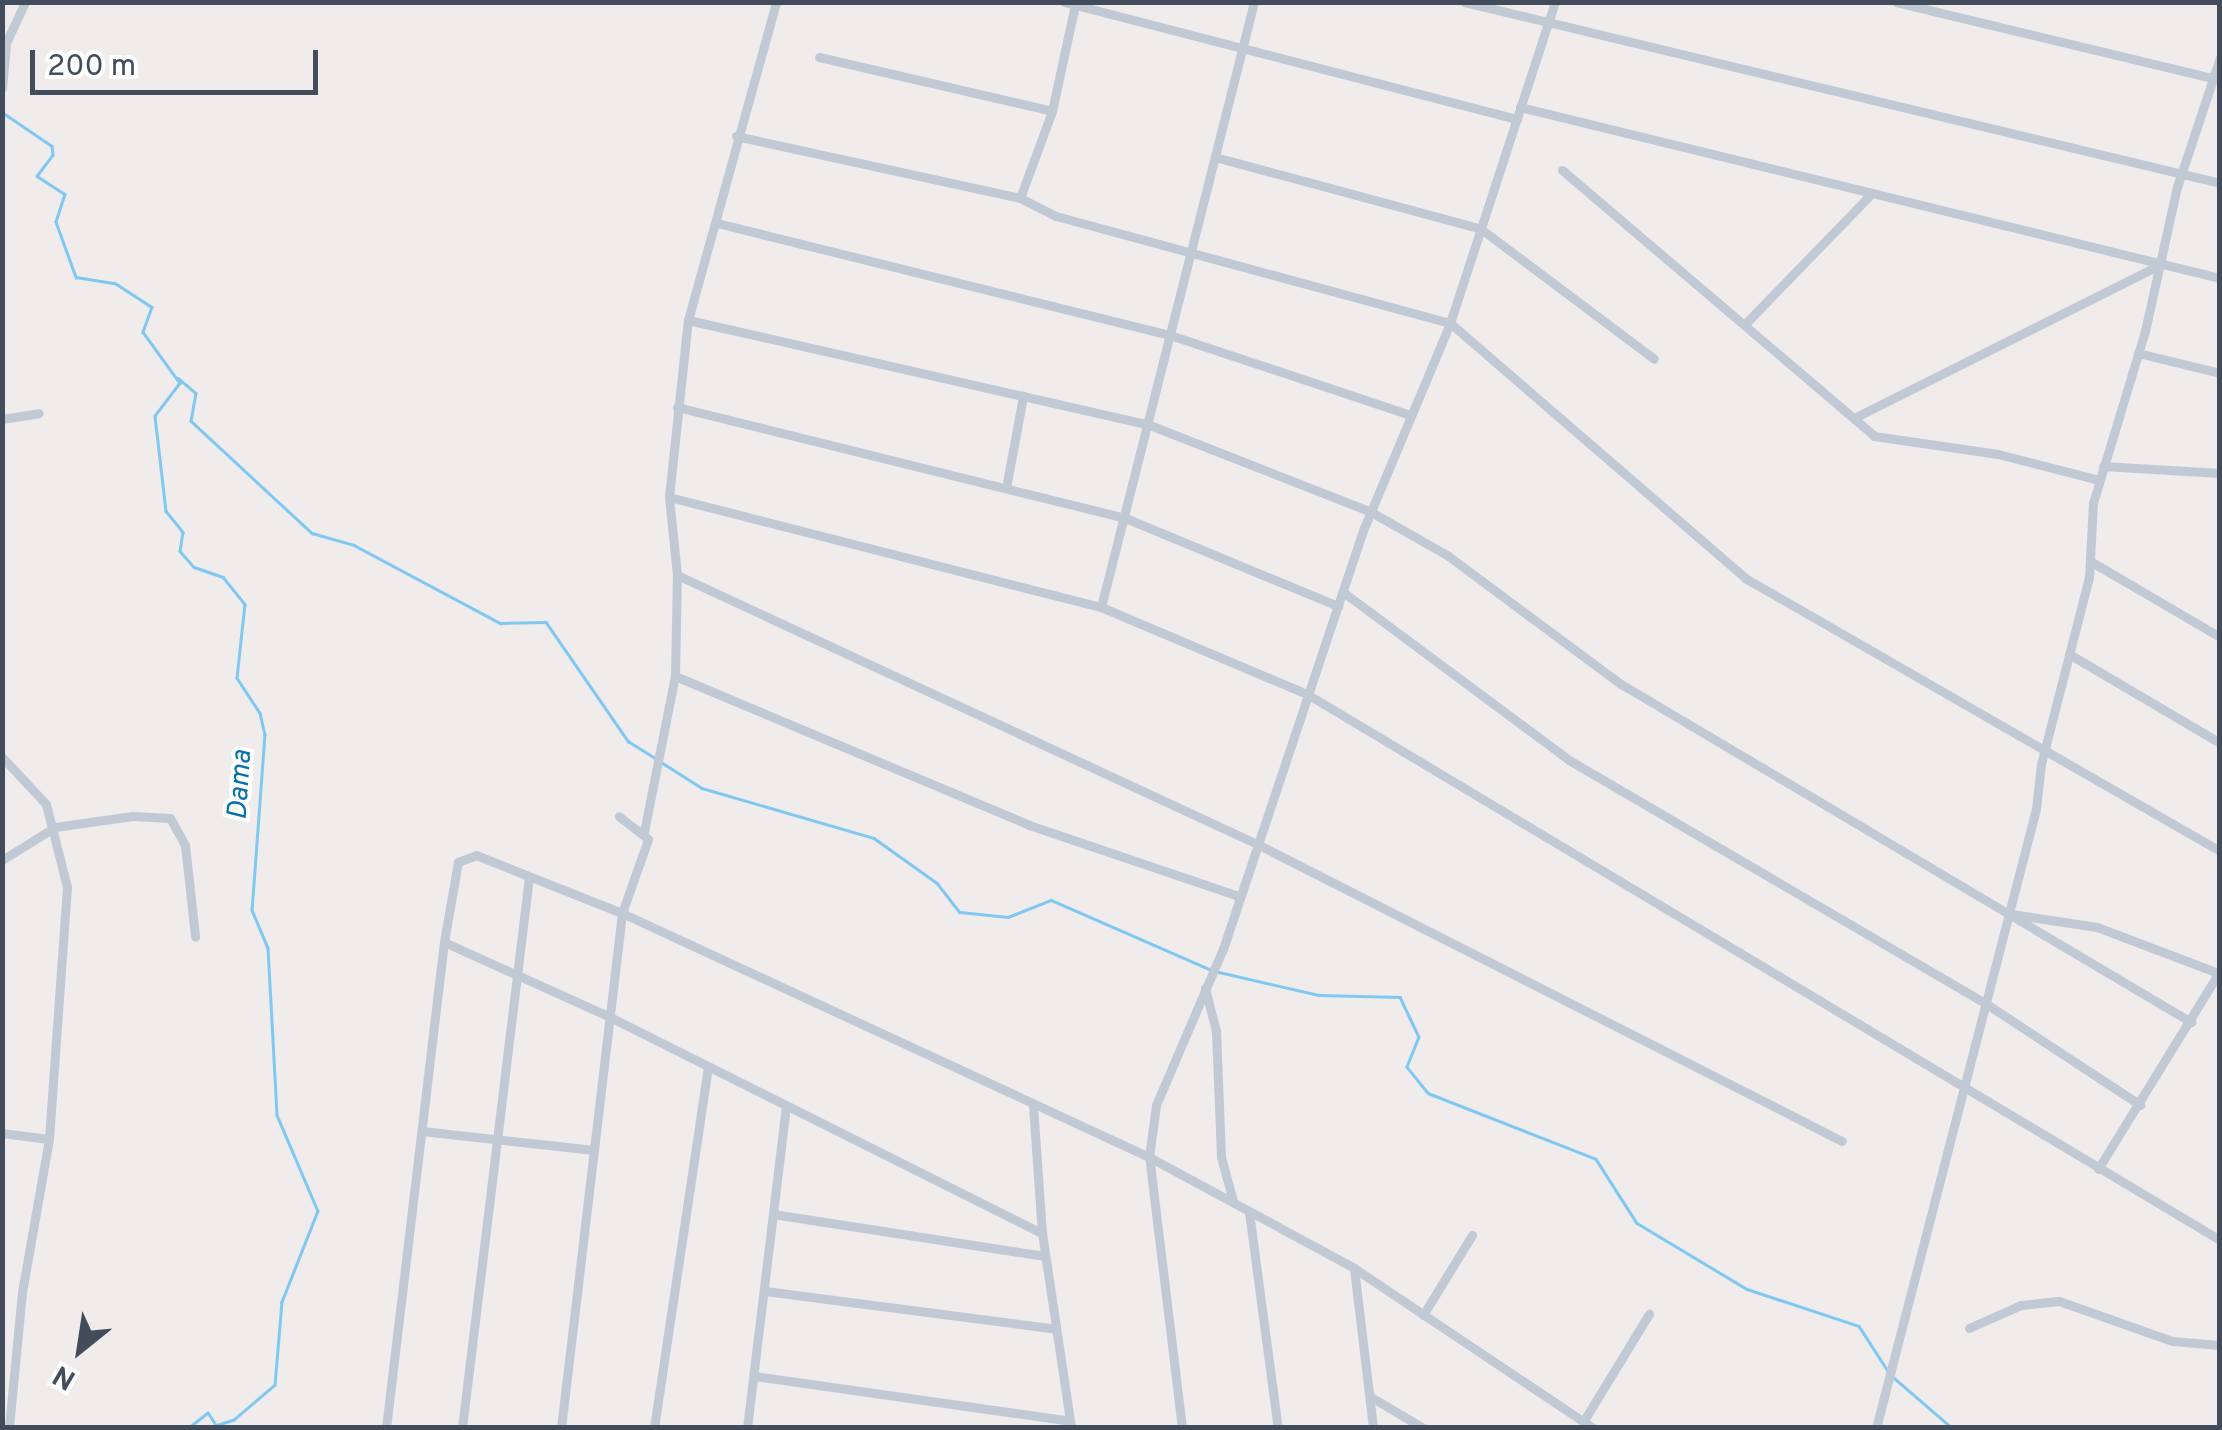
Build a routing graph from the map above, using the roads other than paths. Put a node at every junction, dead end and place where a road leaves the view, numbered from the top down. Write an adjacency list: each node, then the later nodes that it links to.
1 (25, 2): 13 (street)
2 (776, 2): 17 (street)
3 (1254, 2): 9 (street)
4 (1464, 2): 8 (street)
5 (1556, 2): 8 (street)
6 (1896, 2): 12 (street)
7 (1070, 4): 9 (street); 15 (street)
8 (1548, 24): 14 (street); 20 (street)
9 (1243, 48): 16 (street); 18 (street)
10 (819, 57): 15 (street)
11 (2220, 58): 12 (street)
12 (2217, 79): 20 (street)
13 (2, 88)
14 (1520, 106): 16 (street); 22 (street)
15 (1052, 111): 23 (street)
16 (1517, 119): 25 (street)
17 (736, 136): 23 (street); 24 (street)
18 (1215, 157): 25 (street); 26 (street)
19 (1562, 170): 31 (street)
20 (2183, 175): 21 (street); 27 (street)
21 (2220, 184)
22 (1872, 193): 27 (street); 31 (street)
23 (1020, 198): 26 (street)
24 (716, 224): 29 (street); 32 (street)
25 (1481, 230): 30 (street); 34 (street)
26 (1192, 248): 30 (street); 32 (street)
27 (2162, 264): 28 (street); 33 (street); 40 (street)
28 (2220, 278)
29 (688, 320): 36 (street); 37 (street)
30 (1450, 322): 39 (street); 60 (street)
31 (1746, 323): 40 (street)
32 (1170, 335): 39 (street); 42 (street)
33 (2138, 352): 35 (street); 43 (street)
34 (1654, 360)
35 (2220, 373)
36 (1023, 396): 42 (street); 46 (street)
37 (677, 407): 46 (street); 47 (street)
38 (39, 413): 41 (street)
39 (1411, 415): 48 (street)
40 (1854, 418): 45 (street)
41 (2, 419)
42 (1147, 424): 48 (street); 49 (street)
43 (2103, 466): 44 (street); 45 (street)
44 (2220, 473)
45 (2099, 480): 50 (street)
46 (1006, 488): 49 (street)
47 (669, 497): 51 (street); 54 (street)
48 (1371, 512): 52 (street); 71 (street)
49 (1124, 517): 53 (street); 54 (street)
50 (2090, 561): 55 (street); 56 (street)
51 (677, 575): 57 (street); 65 (street)
52 (1343, 592): 53 (street); 77 (street)
53 (1338, 606): 58 (street)
54 (1100, 608): 58 (street)
55 (2220, 637)
56 (2069, 654): 59 (street); 60 (street)
57 (675, 676): 64 (street); 69 (street)
58 (1308, 694): 65 (street); 81 (street)
59 (2220, 743)
60 (2044, 752): 66 (street); 71 (street)
61 (2, 757): 63 (street)
62 (618, 816): 64 (street)
63 (55, 827): 67 (street); 72 (street); 88 (street)
64 (644, 832): 70 (street)
65 (1255, 842): 69 (street); 89 (street)
66 (2220, 851)
67 (2, 860)
68 (530, 877): 70 (street); 73 (street); 75 (street)
69 (1239, 896): 76 (street)
70 (622, 913): 78 (street); 83 (street)
71 (2005, 914): 74 (street); 77 (street); 79 (street)
72 (195, 936)
73 (444, 942): 75 (street); 85 (street)
74 (2219, 972): 79 (street)
75 (518, 980): 78 (street); 87 (street)
76 (1205, 988): 91 (street); 93 (street)
77 (1985, 1003): 81 (street); 82 (street)
78 (610, 1017): 80 (street); 90 (street)
79 (2191, 1022): 82 (street)
80 (708, 1067): 84 (street); 115 (street)
81 (1967, 1091): 92 (street); 121 (street)
82 (2140, 1104): 92 (street)
83 (1034, 1105): 91 (street); 96 (street)
84 (786, 1106): 95 (street); 96 (street)
85 (422, 1131): 87 (street); 112 (street)
86 (2, 1132): 88 (street)
87 (500, 1138): 90 (street); 113 (street)
88 (49, 1139): 111 (street)
89 (1842, 1141)
90 (594, 1150): 114 (street)
91 (1148, 1157): 93 (street); 117 (street)
92 (2098, 1169): 98 (street)
93 (1233, 1202): 94 (street)
94 (1249, 1212): 100 (street); 118 (street)
95 (773, 1214): 99 (street); 101 (street)
96 (1042, 1233): 99 (street)
97 (1472, 1235): 103 (street)
98 (2220, 1240)
99 (1046, 1256): 105 (street)
100 (1354, 1268): 103 (street); 108 (street)
101 (764, 1292): 105 (street); 107 (street)
102 (1649, 1314): 110 (street)
103 (1423, 1315): 110 (street)
104 (1968, 1328): 106 (street)
105 (1056, 1329): 109 (street)
106 (2220, 1345)
107 (755, 1376): 109 (street); 116 (street)
108 (1371, 1397): 119 (street); 120 (street)
109 (1070, 1424)
110 (1588, 1425)
111 (9, 1428)
112 (386, 1428)
113 (462, 1428)
114 (561, 1428)
115 (654, 1428)
116 (747, 1428)
117 (1182, 1428)
118 (1278, 1428)
119 (1374, 1428)
120 (1423, 1428)
121 (1876, 1428)

